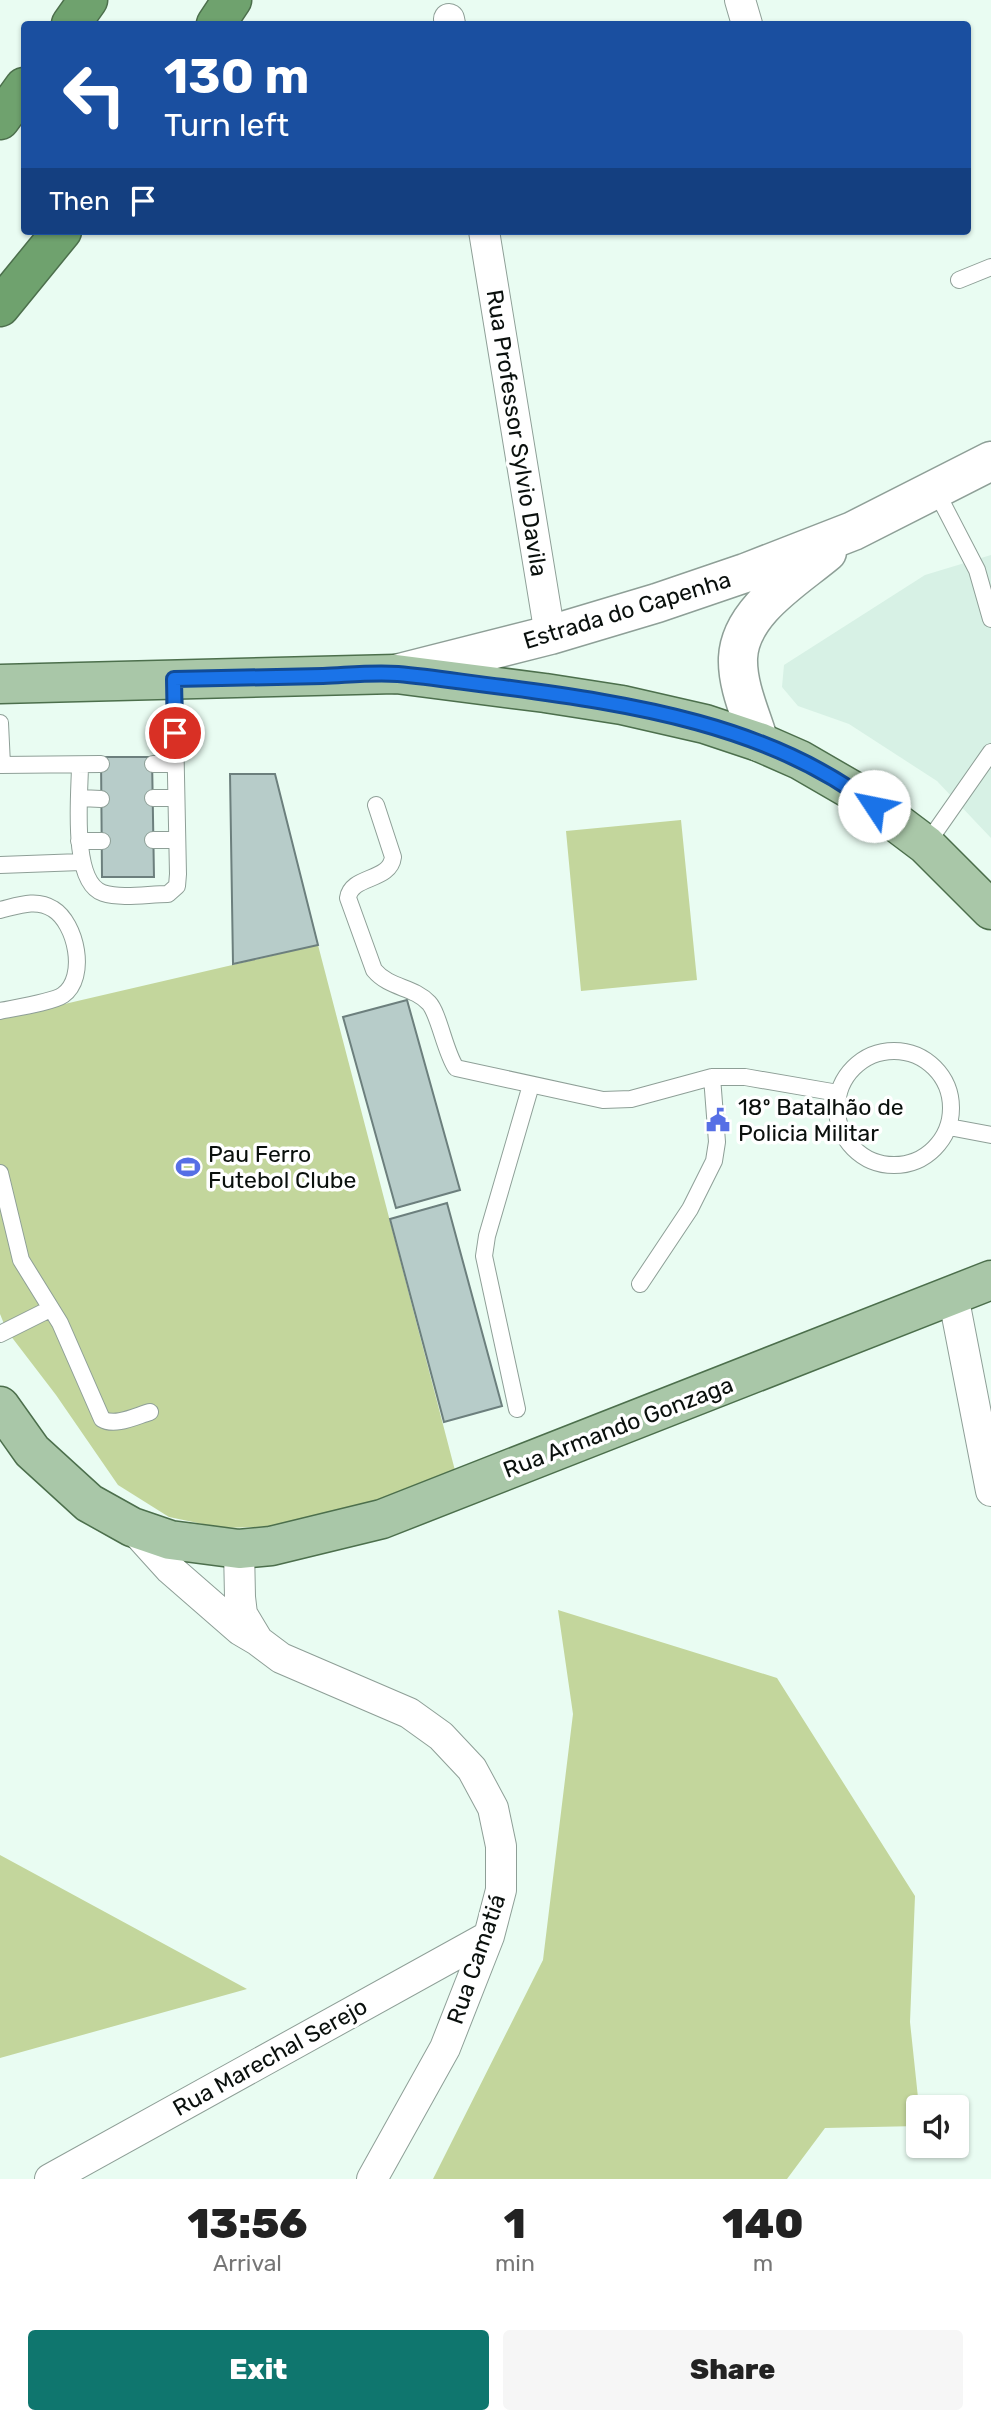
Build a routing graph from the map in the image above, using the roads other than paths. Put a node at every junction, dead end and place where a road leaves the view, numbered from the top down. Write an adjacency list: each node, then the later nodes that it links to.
1 (88, 0): 4 (highway)
2 (232, 0): 5 (highway)
3 (740, 0): 6 (street)
4 (73, 21)
5 (218, 21)
6 (746, 21)
7 (21, 91): 8 (highway)
8 (0, 120)
9 (59, 235): 13 (highway)
10 (485, 235): 18 (street, Rua Professor Sylvio Davila)
11 (991, 267): 12 (lane)
12 (960, 279)
13 (0, 307)
14 (991, 461): 15 (street, Estrada do Capenha)
15 (935, 489): 16 (street, Estrada do Capenha); 17 (lane)
16 (853, 531): 18 (street, Estrada do Capenha); 23 (street, Estrada do Capenha)
17 (991, 620)
18 (550, 635): 19 (street, Estrada do Capenha)
19 (396, 674): 20 (main road); 23 (main road)
20 (174, 679): 21 (main road); 27 (lane)
21 (0, 684)
22 (0, 723): 28 (lane)
23 (759, 742): 39 (main road)
24 (991, 752): 39 (lane)
25 (101, 764): 29 (lane)
26 (153, 764): 27 (lane)
27 (176, 764): 30 (lane)
28 (1, 765): 29 (lane)
29 (80, 765): 31 (lane)
30 (176, 797): 32 (lane); 36 (lane)
31 (80, 798): 33 (lane); 37 (lane)
32 (153, 798)
33 (101, 799)
34 (376, 805): 46 (lane)
35 (153, 840): 36 (lane)
36 (177, 840): 40 (lane)
37 (79, 841): 38 (lane); 40 (lane)
38 (102, 841)
39 (926, 845): 43 (main road)
40 (81, 862): 41 (lane)
41 (0, 864)
42 (0, 910): 44 (lane)
43 (991, 910)
44 (0, 1011)
45 (712, 1077): 46 (lane); 47 (lane); 52 (lane)
46 (531, 1085): 57 (lane)
47 (838, 1093): 48 (lane); 48 (lane)
48 (949, 1127): 49 (lane)
49 (991, 1135)
50 (0, 1173): 54 (lane)
51 (991, 1280): 53 (main road, Rua Armando Gonzaga)
52 (640, 1284)
53 (953, 1296): 59 (street); 61 (main road, Rua Armando Gonzaga)
54 (50, 1309): 55 (lane); 58 (lane)
55 (0, 1335)
56 (0, 1406): 60 (main road, Rua Camatiá)
57 (517, 1409)
58 (150, 1412)
59 (991, 1491)
60 (132, 1527): 61 (main road, Rua Camatiá); 62 (street, Rua Camatiá)
61 (239, 1549): 62 (street, Rua Camatiá)
62 (257, 1640): 63 (street, Rua Camatiá)
63 (489, 1936): 64 (street, Rua Marechal Serejo); 65 (street, Rua Camatiá)
64 (50, 2179)
65 (372, 2179)

